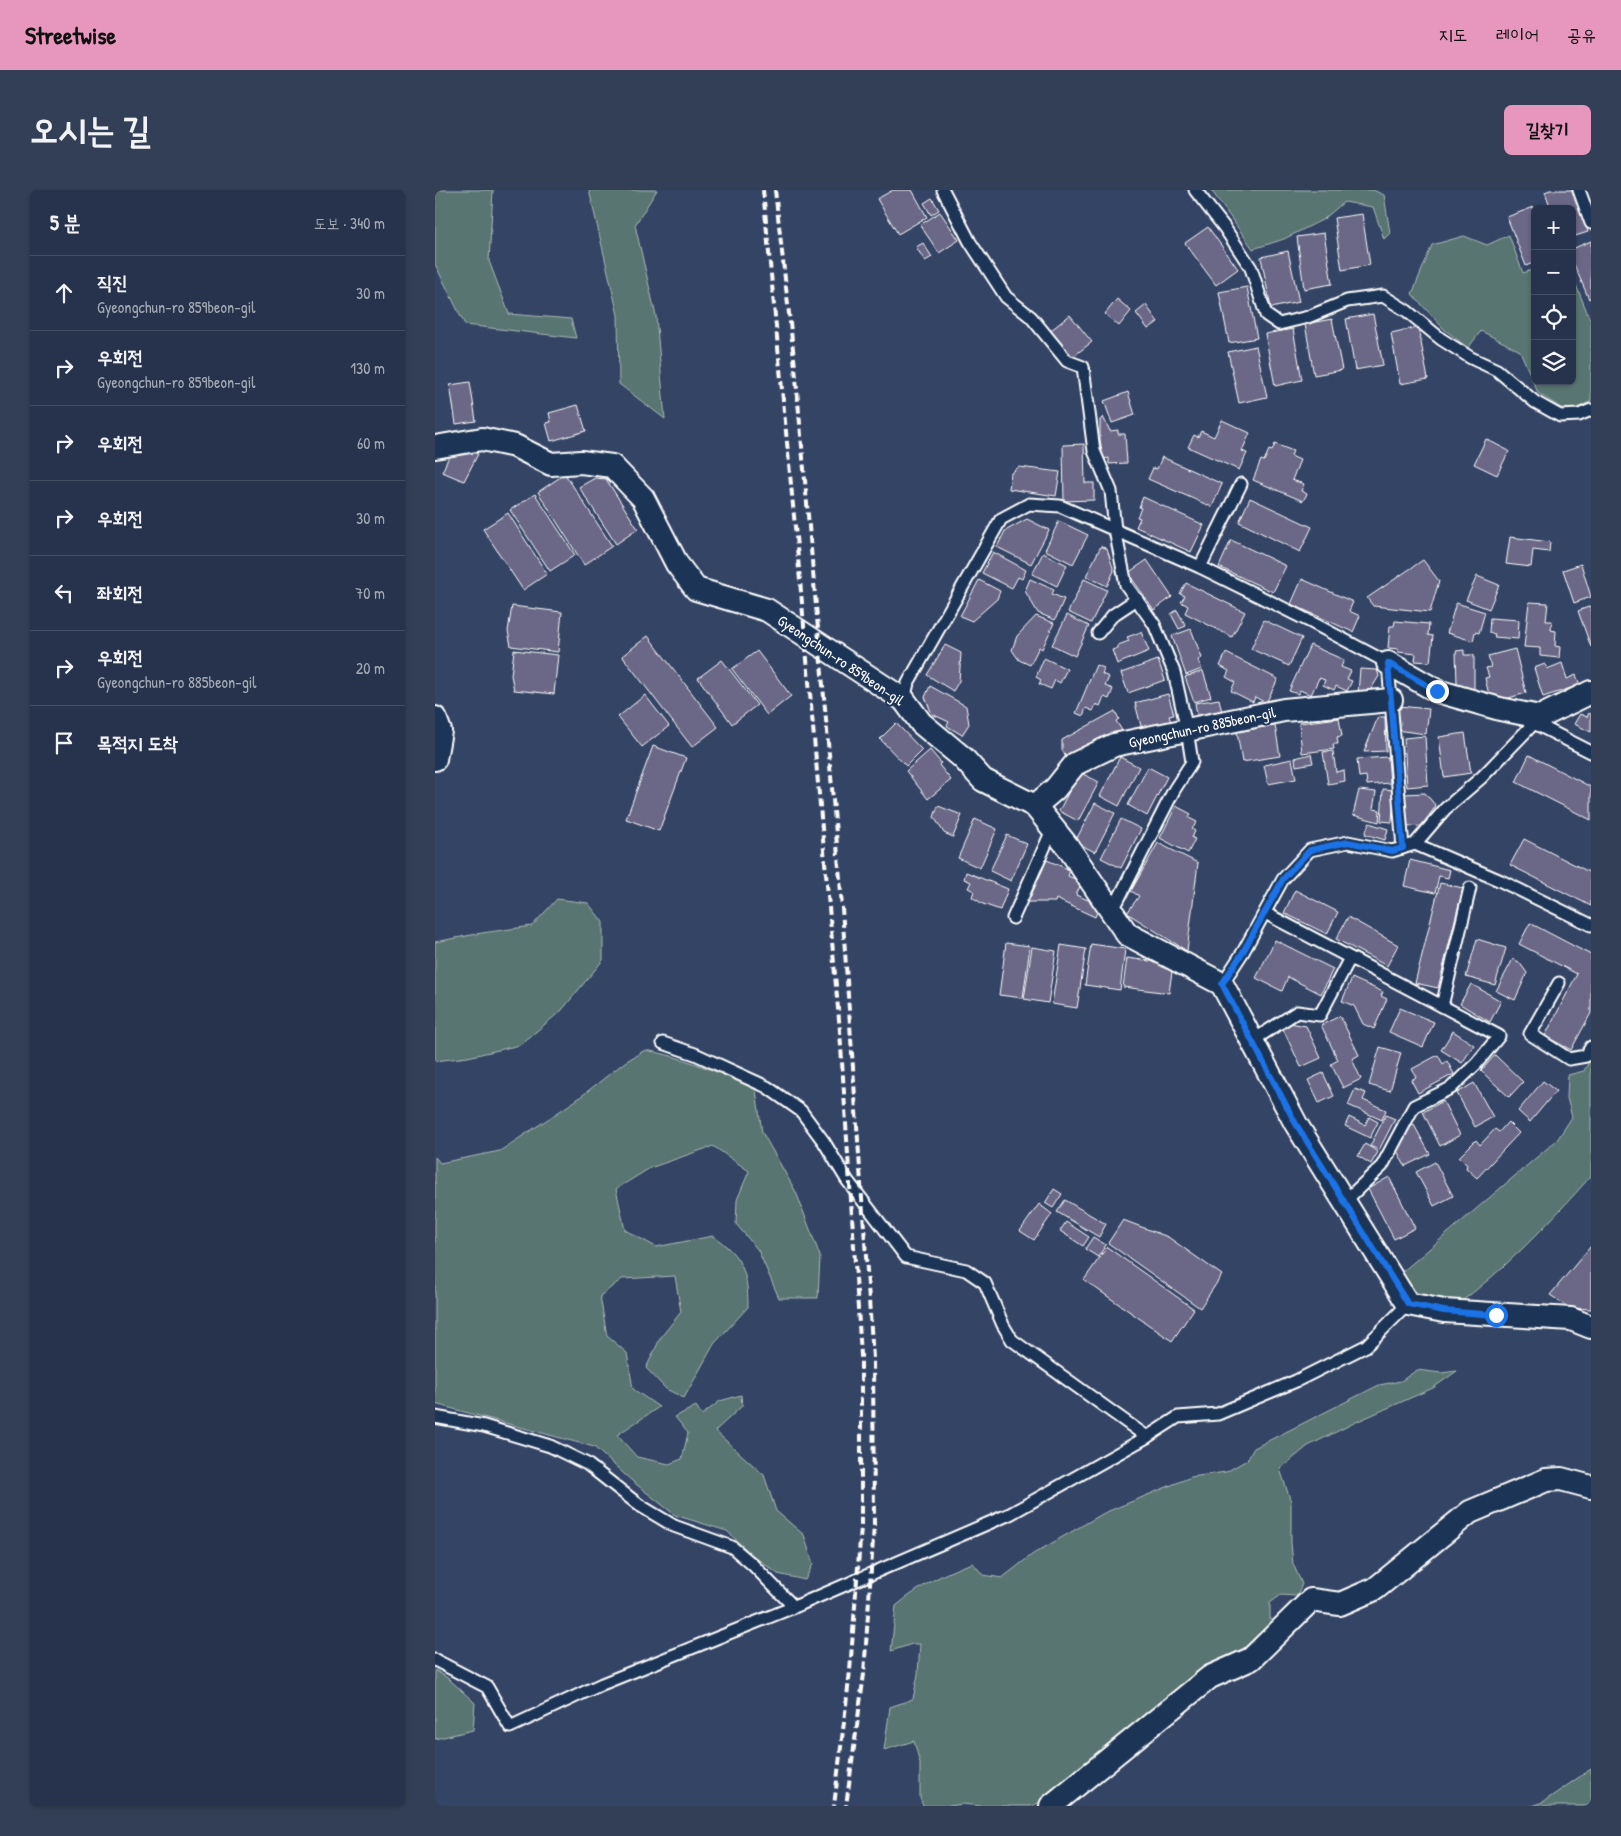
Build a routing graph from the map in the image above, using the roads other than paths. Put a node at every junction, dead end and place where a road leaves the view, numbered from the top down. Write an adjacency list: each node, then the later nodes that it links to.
1 (943, 190): 8 (lane)
2 (1195, 190): 5 (lane)
3 (1579, 190): 4 (lane)
4 (1591, 223)
5 (1591, 410)
6 (435, 446): 14 (street, Gyeongchun-ro 859beon-gil)
7 (1241, 484): 9 (lane)
8 (1115, 530): 9 (lane); 10 (lane); 14 (lane)
9 (1200, 568): 12 (lane)
10 (1137, 600): 11 (lane); 18 (lane)
11 (1098, 633)
12 (1388, 663): 15 (lane); 17 (street)
13 (1591, 692): 17 (street)
14 (904, 700): 21 (street, Gyeongchun-ro 859beon-gil)
15 (1391, 700): 18 (street, Gyeongchun-ro 885beon-gil); 24 (lane)
16 (435, 718): 20 (street)
17 (1537, 720): 19 (lane); 23 (lane)
18 (1187, 730): 21 (street, Gyeongchun-ro 885beon-gil); 26 (lane)
19 (1591, 752)
20 (435, 759)
21 (1035, 806): 22 (street, Gyeongchun-ro 859beon-gil)
22 (1053, 828): 26 (street, Gyeongchun-ro 859beon-gil); 28 (lane)
23 (1415, 844): 24 (lane); 29 (lane)
24 (1403, 848): 27 (lane)
25 (1470, 888): 33 (lane)
26 (1112, 912): 32 (street, Gyeongchun-ro 859beon-gil)
27 (1265, 913): 30 (lane); 32 (lane)
28 (1013, 918)
29 (1591, 925)
30 (1350, 958): 33 (lane); 34 (lane)
31 (1559, 983): 36 (lane)
32 (1222, 984): 34 (street)
33 (1442, 1006): 37 (lane)
34 (1252, 1041): 37 (street)
35 (663, 1043): 41 (lane)
36 (1591, 1047)
37 (1344, 1202): 38 (street)
38 (1408, 1304): 39 (street); 41 (lane)
39 (1591, 1327)
40 (435, 1417): 43 (lane)
41 (1147, 1437): 43 (lane)
42 (1591, 1487): 45 (street)
43 (794, 1607): 44 (lane)
44 (435, 1660)
45 (1051, 1806)

